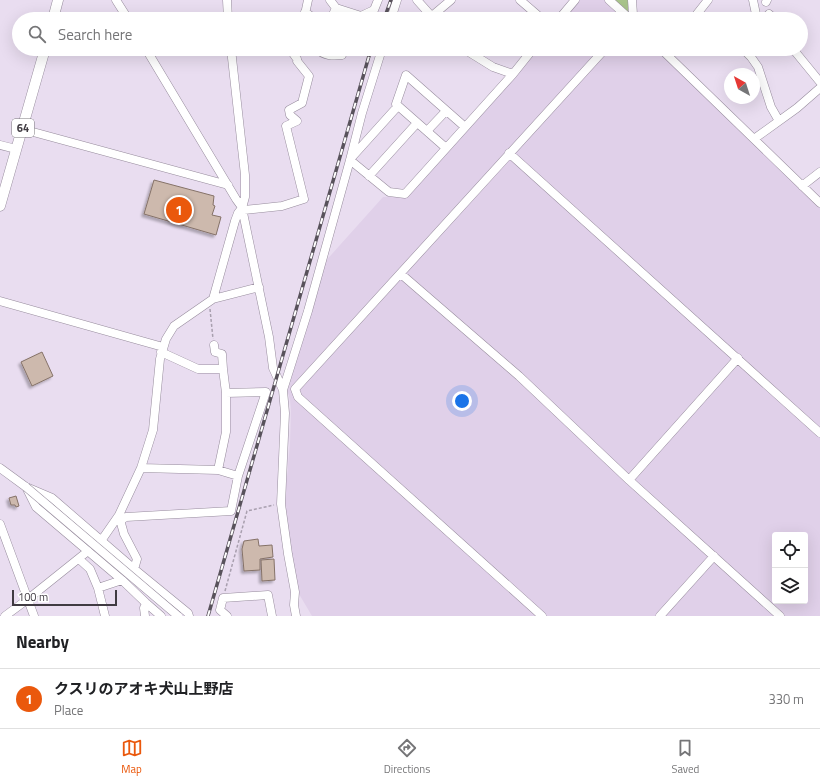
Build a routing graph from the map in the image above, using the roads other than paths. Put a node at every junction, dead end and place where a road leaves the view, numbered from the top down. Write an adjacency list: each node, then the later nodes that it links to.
1 (58, 0): 17 (main road)
2 (116, 0): 18 (street)
3 (227, 0): 19 (street)
4 (308, 0): 20 (street)
5 (330, 0): 16 (street)
6 (378, 0): 23 (street)
7 (397, 0): 24 (street)
8 (417, 0): 25 (street)
9 (451, 0): 26 (street)
10 (520, 0): 27 (street)
11 (575, 0): 28 (street)
12 (609, 0): 29 (street)
13 (632, 0): 30 (street)
14 (708, 0): 31 (street)
15 (753, 0): 32 (street)
16 (336, 8): 21 (street); 22 (street)
17 (55, 12)
18 (124, 12)
19 (228, 12)
20 (306, 12)
21 (334, 12)
22 (348, 12)
23 (370, 12)
24 (394, 12)
25 (428, 12)
26 (439, 12)
27 (534, 12)
28 (564, 12)
29 (623, 12)
30 (633, 12)
31 (699, 12)
32 (756, 12)
33 (43, 56): 52 (main road, 64)
34 (150, 56): 62 (street)
35 (232, 56): 66 (street)
36 (295, 56): 66 (street)
37 (380, 56): 59 (street)
38 (475, 56): 44 (street)
39 (527, 56): 44 (street)
40 (599, 56): 58 (street)
41 (671, 56): 54 (street)
42 (750, 56): 49 (street)
43 (799, 56): 45 (street)
44 (513, 74): 51 (street)
45 (820, 82)
46 (820, 88): 49 (street)
47 (398, 106): 48 (street); 50 (street); 59 (street)
48 (446, 111): 51 (street); 53 (street)
49 (779, 121): 54 (street)
50 (417, 123): 53 (street); 61 (street)
51 (465, 127): 56 (street)
52 (22, 129): 57 (main road, 64); 62 (street)
53 (427, 131): 56 (street)
54 (754, 139): 63 (street)
55 (0, 145): 57 (street)
56 (446, 148): 61 (street)
57 (16, 149): 65 (main road, 64)
58 (509, 153): 67 (street); 73 (street)
59 (351, 159): 61 (street); 75 (street)
60 (820, 172): 63 (street)
61 (369, 176)
62 (228, 185): 66 (street)
63 (802, 186): 64 (street)
64 (820, 203)
65 (0, 206)
66 (242, 208): 68 (street); 69 (street)
67 (401, 274): 82 (street); 107 (street)
68 (259, 288): 69 (street); 75 (street)
69 (211, 300): 72 (street)
70 (0, 301): 72 (street)
71 (214, 345): 74 (street)
72 (162, 349): 74 (street); 79 (street)
73 (738, 358): 77 (street); 82 (street)
74 (223, 369): 76 (street)
75 (283, 390): 95 (street)
76 (226, 394): 80 (street); 81 (street)
77 (820, 432)
78 (0, 468): 83 (street)
79 (141, 468): 80 (street); 84 (street)
80 (218, 470): 81 (street)
81 (238, 476): 84 (street)
82 (629, 480): 88 (street)
83 (26, 487): 86 (street); 87 (street); 101 (street, bridge)
84 (120, 518): 86 (street); 90 (street)
85 (0, 524): 93 (street)
86 (101, 541): 90 (street)
87 (88, 551): 89 (street); 91 (street)
88 (714, 556): 108 (street); 109 (street)
89 (79, 559): 92 (street); 93 (street)
90 (133, 568): 102 (street)
91 (122, 580): 92 (street); 94 (street)
92 (98, 588): 98 (street)
93 (28, 599): 96 (street); 97 (street)
94 (146, 603): 99 (street); 100 (street)
95 (294, 605): 105 (street); 106 (street)
96 (5, 616)
97 (34, 616)
98 (106, 616)
99 (145, 616)
100 (161, 616)
101 (178, 616)
102 (189, 616)
103 (227, 616): 104 (street)
104 (272, 616)
105 (296, 616)
106 (302, 616)
107 (542, 616)
108 (660, 616)
109 (780, 616)

